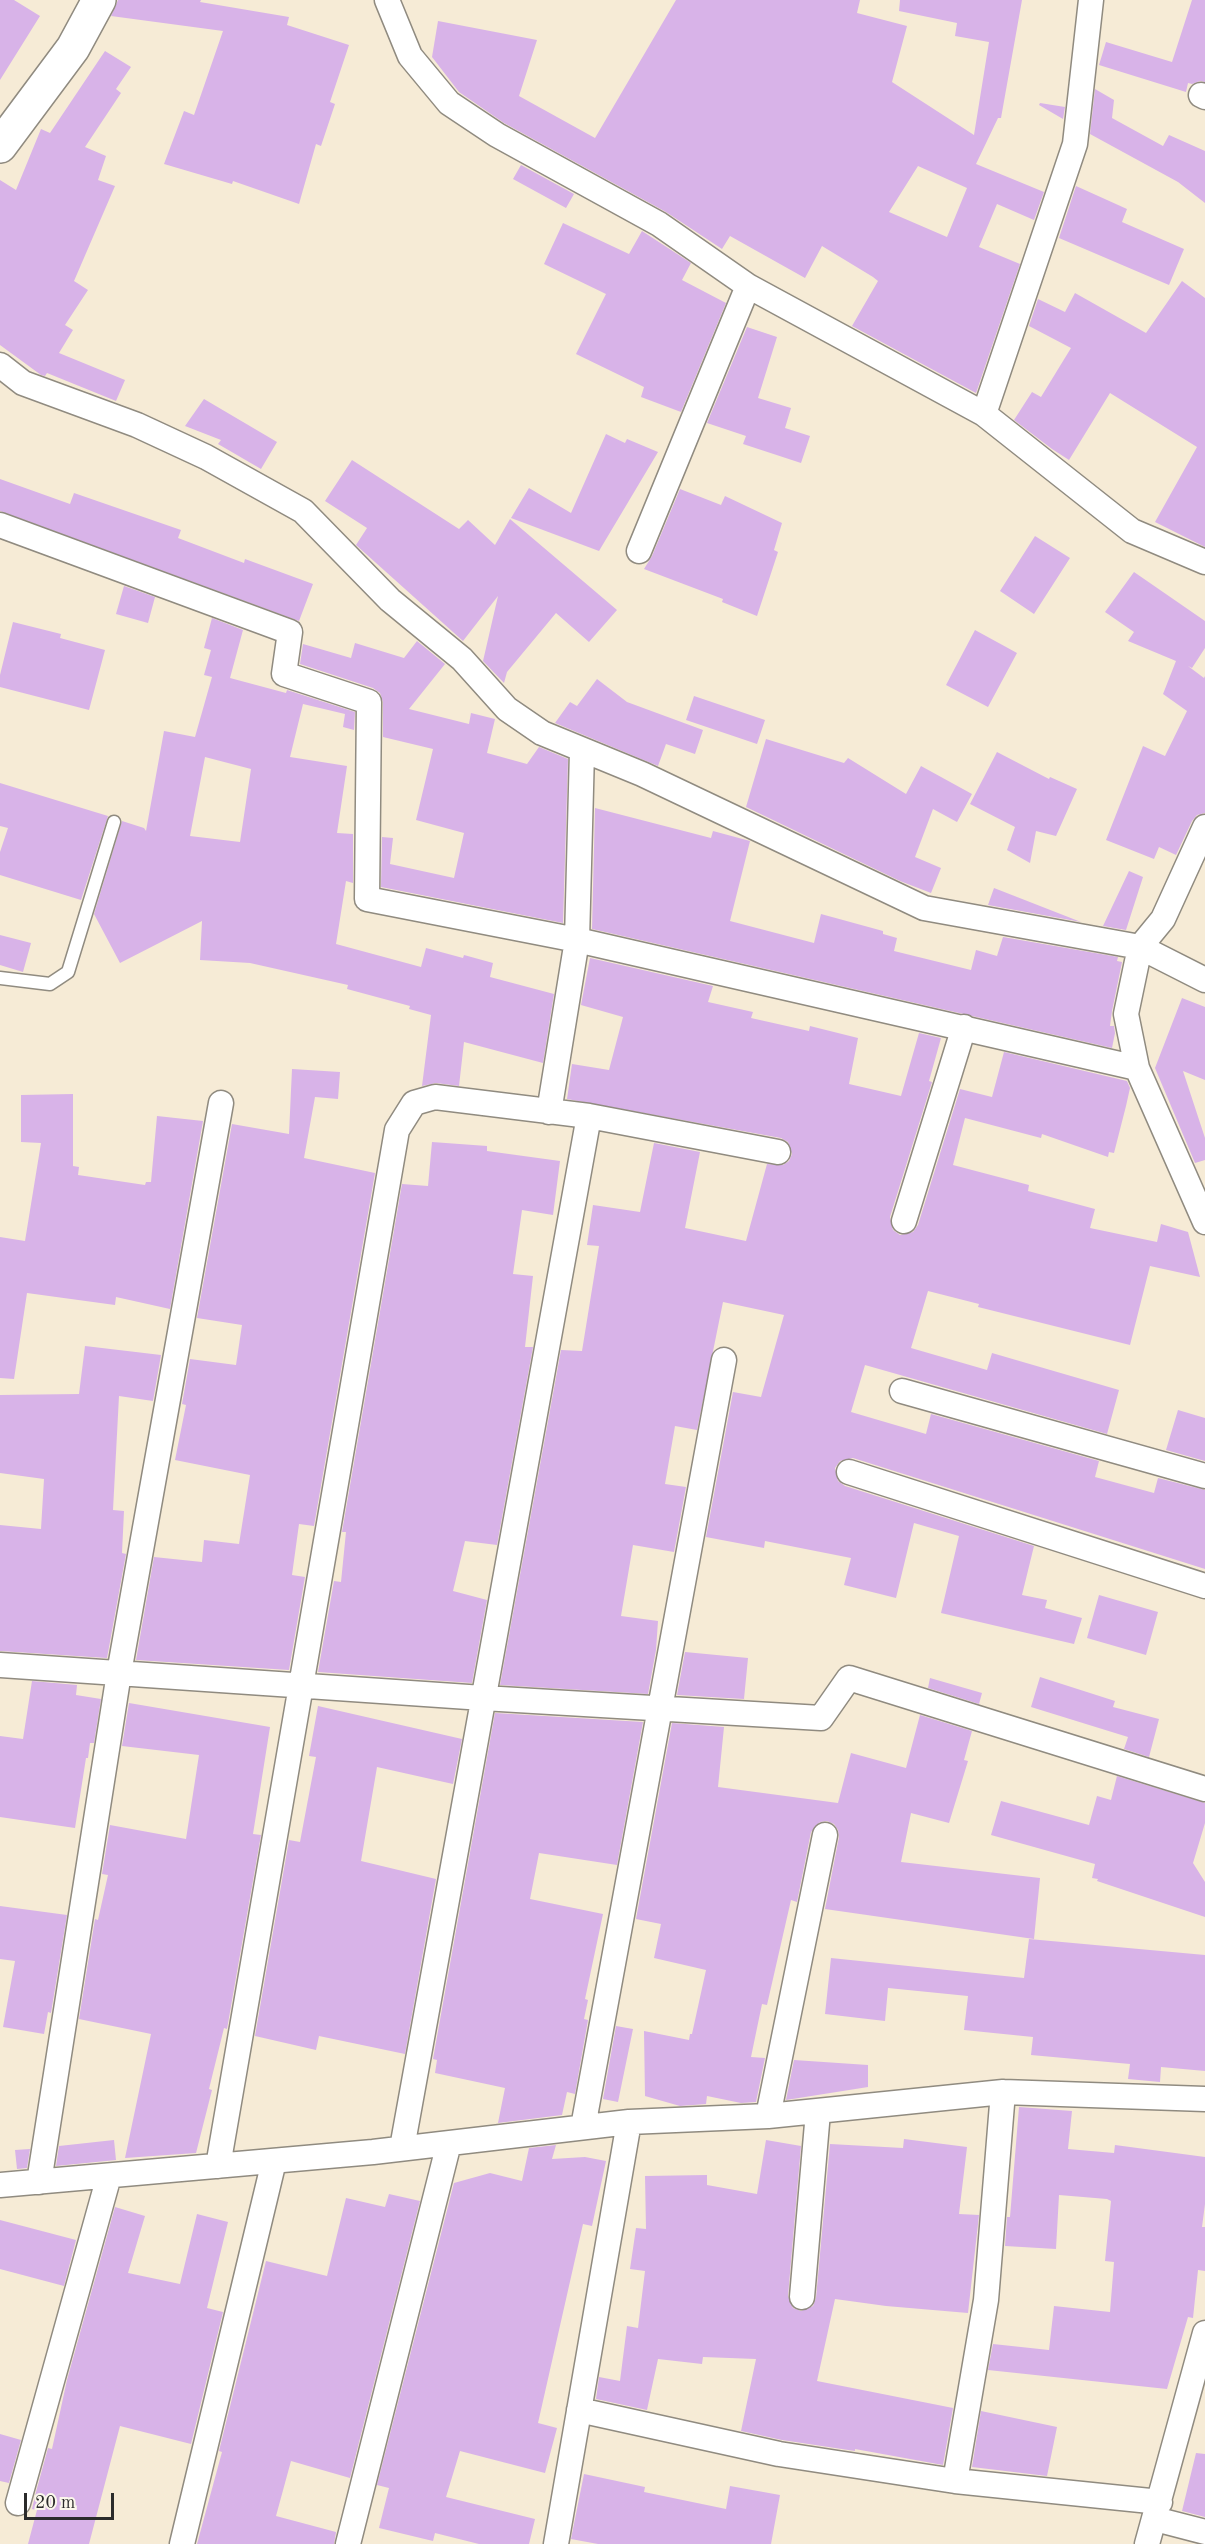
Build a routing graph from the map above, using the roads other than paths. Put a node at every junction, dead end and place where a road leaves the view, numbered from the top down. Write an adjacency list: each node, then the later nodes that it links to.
1 (99, 0): 4 (street)
2 (387, 0): 5 (street)
3 (1090, 0): 7 (street)
4 (0, 146)
5 (748, 286): 7 (street); 9 (street)
6 (0, 365): 11 (street)
7 (984, 414): 10 (street)
8 (0, 525): 14 (street)
9 (639, 551)
10 (1205, 561)
11 (582, 751): 14 (street); 15 (street)
12 (114, 822): 16 (lane)
13 (1205, 827): 15 (street)
14 (577, 940): 18 (street); 21 (street)
15 (1140, 947): 17 (street); 19 (street)
16 (0, 978)
17 (1205, 980)
18 (964, 1027): 19 (street); 24 (street)
19 (1137, 1068): 25 (street)
20 (221, 1103): 32 (street)
21 (549, 1112): 22 (street); 33 (street)
22 (589, 1116): 23 (street); 34 (street)
23 (778, 1152)
24 (904, 1221)
25 (1205, 1222)
26 (724, 1360): 35 (street)
27 (902, 1391): 29 (street)
28 (849, 1472): 30 (street)
29 (1205, 1476)
30 (1205, 1586)
31 (0, 1665): 32 (street)
32 (119, 1673): 33 (street); 49 (street)
33 (302, 1686): 34 (street); 47 (street)
34 (483, 1698): 35 (street); 45 (street)
35 (660, 1709): 36 (street); 43 (street)
36 (1205, 1789)
37 (825, 1835): 41 (street)
38 (1003, 2092): 39 (street); 40 (street); 55 (street)
39 (1205, 2099)
40 (818, 2112): 41 (street); 51 (street)
41 (768, 2116): 42 (street)
42 (629, 2122): 43 (street); 54 (street)
43 (583, 2127): 44 (street)
44 (449, 2143): 45 (street); 60 (street)
45 (402, 2148): 46 (street)
46 (274, 2160): 47 (street); 59 (street)
47 (218, 2166): 48 (street)
48 (109, 2176): 49 (street); 56 (street)
49 (39, 2182): 50 (street)
50 (0, 2185)
51 (802, 2297)
52 (1205, 2333): 53 (street)
53 (1202, 2358): 57 (street)
54 (579, 2410): 55 (street); 61 (street)
55 (955, 2481): 57 (street)
56 (18, 2503)
57 (1157, 2511): 58 (street); 62 (street)
58 (1205, 2532)
59 (182, 2544)
60 (348, 2544)
61 (556, 2544)
62 (1147, 2544)

